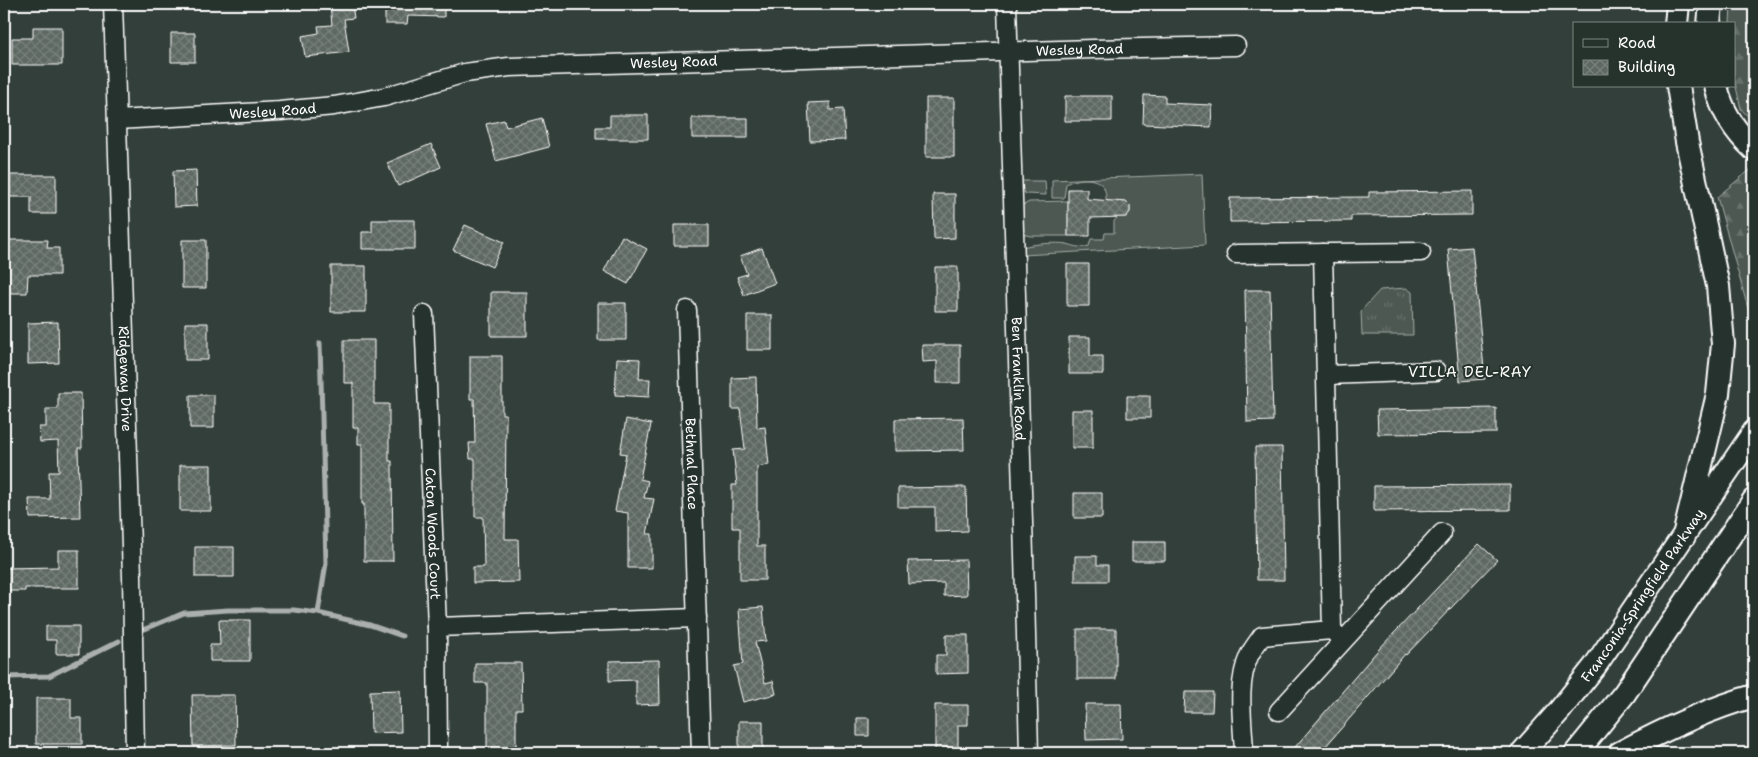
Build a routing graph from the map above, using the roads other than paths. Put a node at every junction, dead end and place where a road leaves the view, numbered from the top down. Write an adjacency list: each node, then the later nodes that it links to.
1 (113, 4): 11 (street, Ridgeway Drive)
2 (1006, 4): 8 (street, Ben Franklin Road)
3 (1678, 4): 5 (main road)
4 (1711, 4): 6 (main road)
5 (1676, 22)
6 (1709, 22)
7 (1236, 46): 8 (street, Wesley Road)
8 (1008, 52): 11 (street, Wesley Road); 32 (street, Ben Franklin Road)
9 (1678, 88): 23 (main road)
10 (1717, 88): 12 (main road)
11 (117, 120): 29 (street, Ridgeway Drive)
12 (1754, 149)
13 (1420, 252): 14 (street)
14 (1323, 253): 15 (street); 19 (street)
15 (1236, 254)
16 (687, 310): 24 (street, Bethnal Place)
17 (424, 314): 25 (street, Caton Woods Court)
18 (1436, 372): 19 (street)
19 (1327, 376): 26 (street)
20 (1754, 432): 23 (main road, Franconia-Springfield Parkway)
21 (1754, 500): 35 (main road)
22 (1442, 533): 26 (street)
23 (1684, 536): 34 (main road, Franconia-Springfield Parkway)
24 (697, 618): 25 (street); 31 (street, Bethnal Place)
25 (437, 627): 30 (street, Caton Woods Court)
26 (1337, 635): 28 (street); 33 (street)
27 (1754, 696): 36 (main road)
28 (1279, 711)
29 (135, 753)
30 (438, 753)
31 (701, 753)
32 (1029, 753)
33 (1244, 753)
34 (1522, 753)
35 (1576, 753)
36 (1620, 753)

